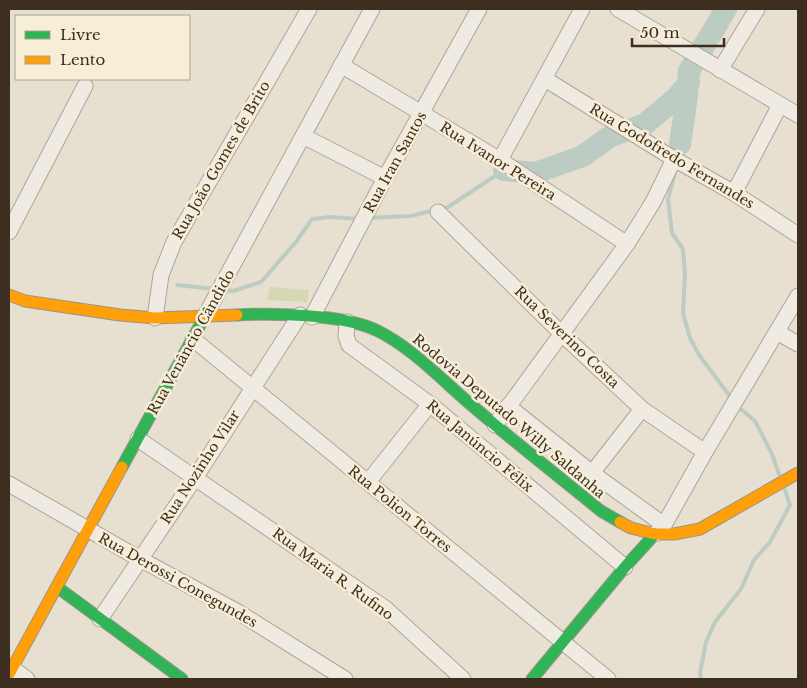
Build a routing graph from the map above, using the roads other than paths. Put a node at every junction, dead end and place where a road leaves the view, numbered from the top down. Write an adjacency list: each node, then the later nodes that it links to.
1 (308, 9): 27 (street, Rua João Gomes de Brito)
2 (372, 9): 7 (street, Rua Venâncio Cândido)
3 (479, 9): 12 (street, Rua Iran Santos)
4 (582, 9): 9 (street)
5 (618, 9): 8 (street)
6 (757, 9): 8 (street)
7 (341, 65): 12 (street, Rua Ivanor Pereira); 14 (street, Rua Venâncio Cândido)
8 (720, 70): 11 (street)
9 (545, 79): 15 (street, Rua Godofredo Fernandes); 16 (street)
10 (85, 86): 20 (street)
11 (780, 105): 13 (street); 18 (street)
12 (422, 113): 16 (street, Rua Ivanor Pereira); 17 (street, Rua Iran Santos)
13 (798, 115)
14 (304, 136): 17 (street); 25 (street, Rua Venâncio Cândido)
15 (674, 159): 18 (street, Rua Godofredo Fernandes); 22 (street)
16 (500, 160): 22 (street, Rua Ivanor Pereira)
17 (385, 178): 26 (street, Rua Iran Santos)
18 (734, 193): 21 (street, Rua Godofredo Fernandes)
19 (438, 212): 30 (street, Rua Severino Costa)
20 (9, 232)
21 (798, 235)
22 (627, 244): 30 (street)
23 (9, 295): 27 (main road, Rodovia Deputado Willy Saldanha)
24 (798, 296): 29 (street)
25 (205, 316): 26 (main road, Rodovia Deputado Willy Saldanha); 27 (main road, Rodovia Deputado Willy Saldanha); 31 (main road, Rua Venâncio Cândido)
26 (306, 316): 28 (main road, Rodovia Deputado Willy Saldanha); 33 (street, Rua Nozinho Vilar)
27 (154, 318)
28 (347, 322): 34 (street, Rua Janúncio Félix); 37 (main road, Rodovia Deputado Willy Saldanha)
29 (777, 332): 32 (street); 39 (street)
30 (562, 334): 35 (street); 36 (street, Rua Severino Costa)
31 (192, 339): 33 (street, Rua Polion Torres); 38 (main road, Rua Venâncio Cândido)
32 (798, 344)
33 (252, 388): 42 (street, Rua Nozinho Vilar); 43 (street, Rua Polion Torres)
34 (430, 404): 43 (street); 48 (street, Rua Janúncio Félix)
35 (508, 406): 37 (street); 40 (street)
36 (642, 409): 39 (street, Rua Severino Costa); 40 (street)
37 (495, 425): 46 (main road, Rodovia Deputado Willy Saldanha)
38 (138, 439): 42 (street, Rua Maria R. Rufino); 45 (main road, Rua Venâncio Cândido)
39 (705, 452): 46 (street)
40 (592, 473): 46 (street)
41 (798, 473): 46 (main road, Rodovia Deputado Willy Saldanha)
42 (195, 478): 47 (street, Rua Nozinho Vilar); 56 (street, Rua Maria R. Rufino)
43 (368, 482): 51 (street, Rua Polion Torres)
44 (9, 484): 45 (street, Rua Derossi Conegundes)
45 (88, 529): 47 (street, Rua Derossi Conegundes); 49 (main road, Rua Venâncio Cândido)
46 (660, 529): 48 (main road)
47 (140, 559): 50 (street, Rua Nozinho Vilar); 55 (street, Rua Derossi Conegundes)
48 (625, 567): 51 (main road)
49 (56, 586): 50 (main road); 52 (main road, Rua Venâncio Cândido)
50 (100, 619): 54 (main road)
51 (563, 642): 57 (main road); 58 (street, Rua Polion Torres)
52 (12, 662): 53 (street)
53 (27, 679)
54 (182, 679)
55 (345, 679)
56 (463, 679)
57 (532, 679)
58 (608, 679)

